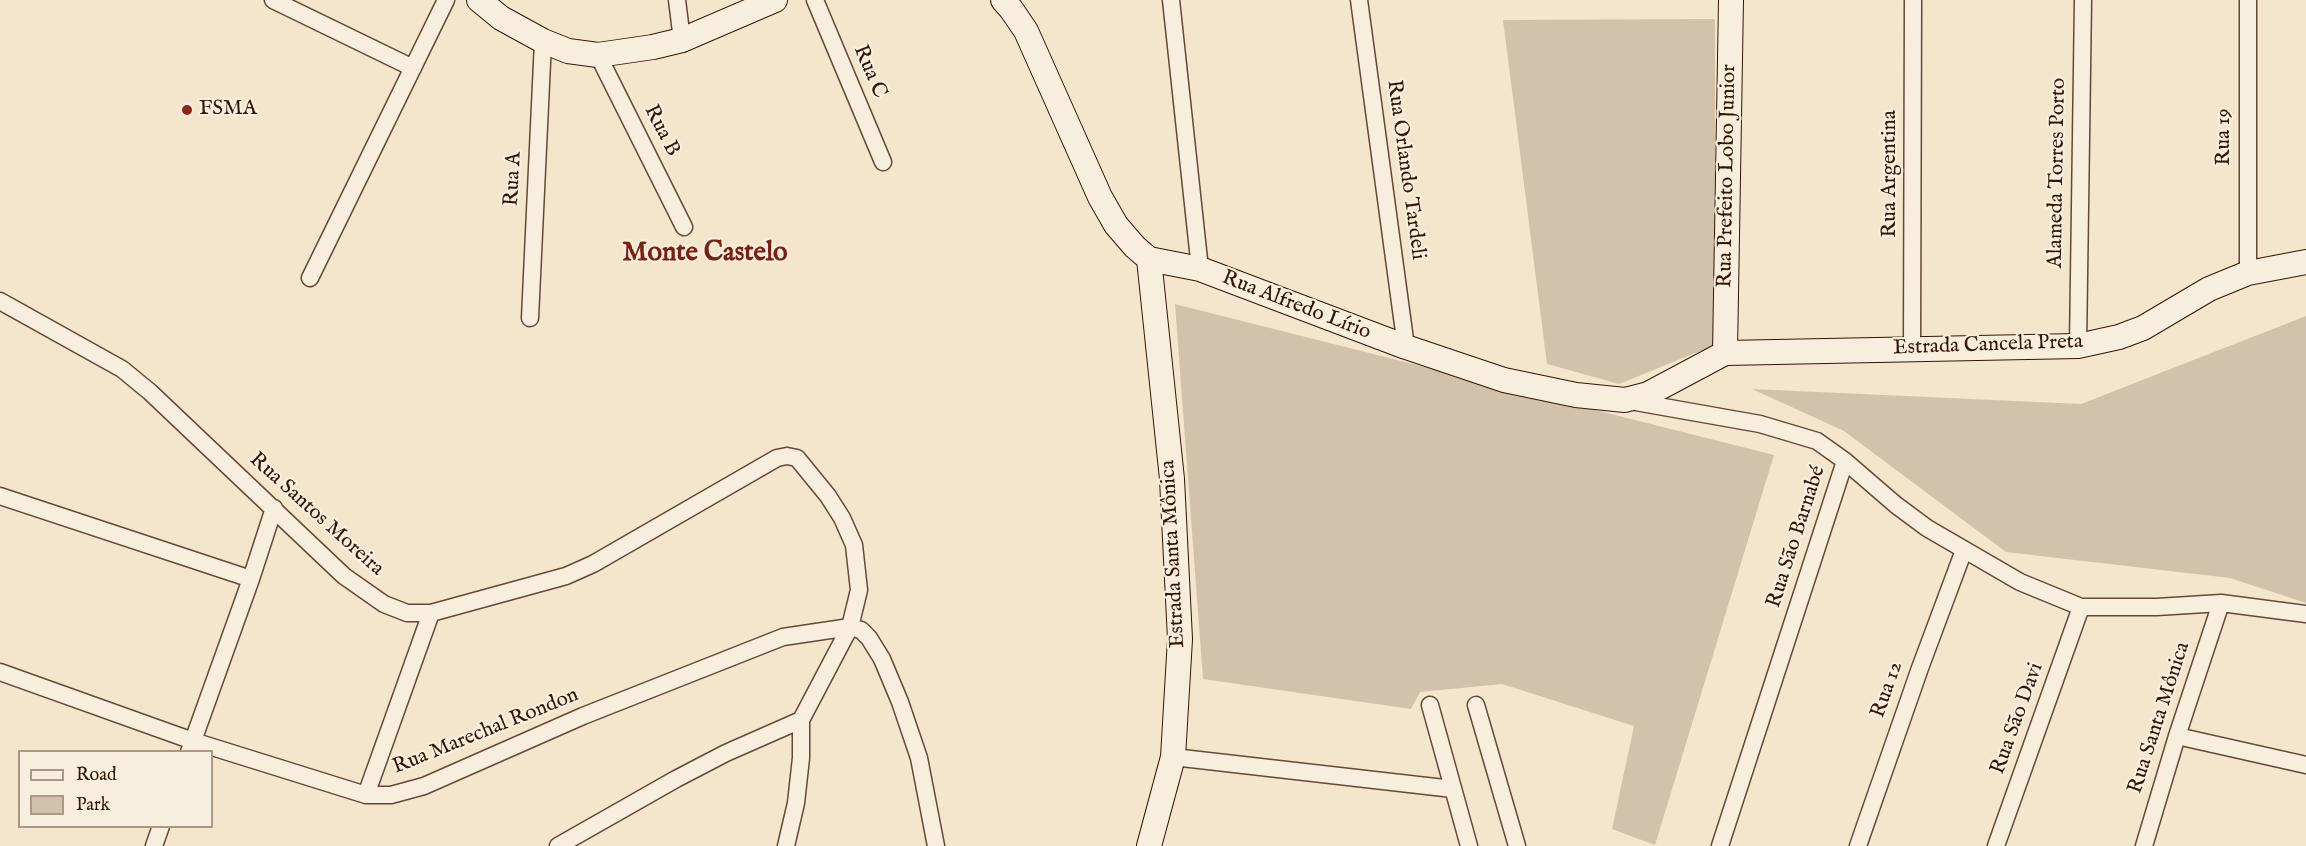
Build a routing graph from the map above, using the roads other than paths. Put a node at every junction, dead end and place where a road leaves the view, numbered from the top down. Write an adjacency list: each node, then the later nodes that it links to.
1 (273, 0): 17 (street)
2 (446, 0): 17 (street)
3 (479, 0): 15 (main road)
4 (676, 0): 14 (street)
5 (775, 0): 14 (main road)
6 (815, 0): 18 (street, Rua C)
7 (1003, 0): 20 (main road)
8 (1171, 0): 22 (street)
9 (1359, 0): 30 (street, Rua Orlando Tardeli)
10 (1731, 0): 32 (main road, Rua Prefeito Lobo Junior)
11 (1913, 0): 31 (street, Rua Argentina)
12 (2083, 0): 29 (street, Alameda Torres Porto)
13 (2248, 0): 23 (street, Rua 19)
14 (682, 40): 16 (main road)
15 (543, 41): 16 (main road); 28 (street, Rua A)
16 (598, 55): 19 (street, Rua B)
17 (413, 68): 24 (street)
18 (883, 162)
19 (684, 227)
20 (1149, 259): 22 (main road, Rua Alfredo Lírio); 51 (main road, Estrada Santa Mônica)
21 (2306, 262): 23 (main road, Estrada Cancela Preta)
22 (1200, 269): 30 (main road, Rua Alfredo Lírio)
23 (2248, 273): 29 (main road, Estrada Cancela Preta)
24 (310, 278)
25 (0, 289): 27 (street)
26 (0, 301): 27 (street, Rua Santos Moreira)
27 (25, 314): 36 (street, Rua Santos Moreira)
28 (530, 318)
29 (2078, 346): 31 (main road, Estrada Cancela Preta)
30 (1406, 347): 33 (main road, Rua Alfredo Lírio)
31 (1912, 348): 32 (main road, Estrada Cancela Preta)
32 (1725, 352): 33 (main road, Rua Alfredo Lírio)
33 (1625, 400): 34 (street, Rua São Barnabé)
34 (1845, 461): 37 (street); 63 (street, Rua São Barnabé)
35 (0, 496): 38 (street)
36 (274, 508): 38 (street); 41 (street, Rua Santos Moreira)
37 (1964, 550): 40 (street); 64 (street, Rua 12)
38 (251, 579): 49 (street)
39 (2221, 603): 40 (street); 42 (street); 48 (street, Rua Santa Mônica)
40 (2081, 607): 65 (street, Rua São Davi)
41 (430, 613): 43 (street, Rua Santos Moreira); 54 (street)
42 (2306, 614)
43 (850, 627): 47 (street); 54 (street, Rua Marechal Rondon); 59 (street)
44 (0, 672): 49 (street, Rua Marechal Rondon)
45 (1430, 705): 53 (street)
46 (1476, 705): 62 (street)
47 (801, 720): 57 (street); 58 (street)
48 (2176, 736): 52 (street); 66 (street, Rua Santa Mônica)
49 (191, 746)
50 (213, 752): 54 (street, Rua Marechal Rondon)
51 (1173, 757): 53 (street); 60 (main road, Estrada Santa Mônica)
52 (2306, 765)
53 (1453, 789): 61 (street)
54 (366, 795)
55 (160, 828): 56 (street)
56 (154, 846)
57 (558, 846)
58 (786, 846)
59 (936, 846)
60 (1149, 846)
61 (1469, 846)
62 (1517, 846)
63 (1720, 846)
64 (1857, 846)
65 (1996, 846)
66 (2144, 846)

